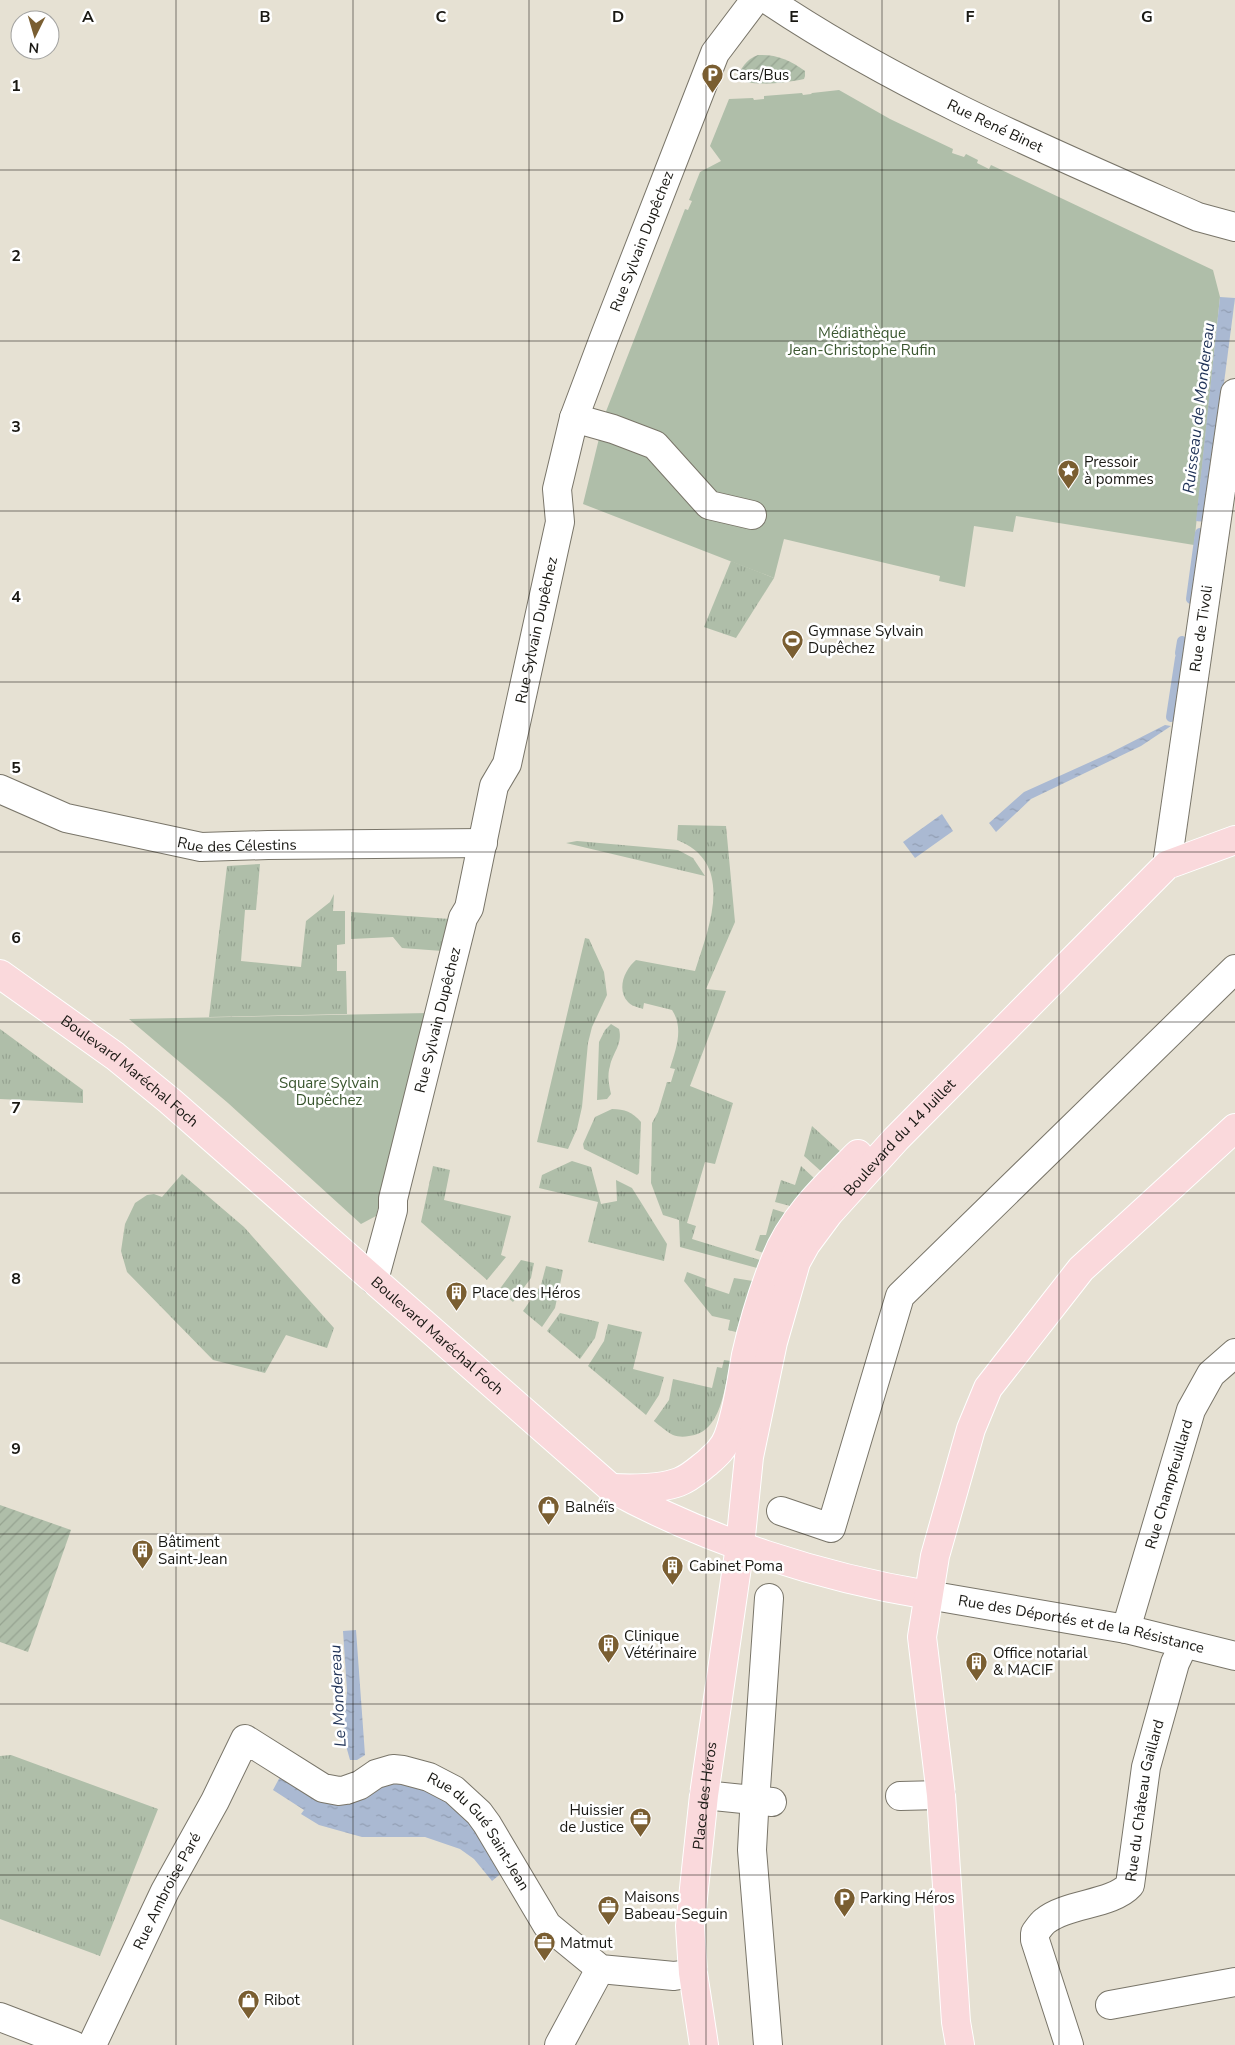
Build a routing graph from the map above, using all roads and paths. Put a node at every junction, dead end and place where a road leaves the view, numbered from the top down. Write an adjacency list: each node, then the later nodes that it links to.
1 (755, 0): 5 (street, Rue Sylvain Dupêchez)
2 (768, 0): 3 (street, Rue René Binet)
3 (1235, 227)
4 (1235, 393): 10 (street, Rue de Tivoli)
5 (574, 418): 6 (street); 9 (street, Rue Sylvain Dupêchez)
6 (752, 515)
7 (0, 789): 9 (street, Rue des Célestins)
8 (1235, 840): 10 (main road, Boulevard du 14 Juillet)
9 (482, 843): 15 (street, Rue Sylvain Dupêchez)
10 (1167, 865): 13 (main road, Boulevard du 14 Juillet)
11 (1235, 969): 18 (street)
12 (0, 974): 15 (main road, Boulevard Maréchal Foch)
13 (915, 1119): 17 (main road); 19 (main road, Boulevard du 14 Juillet)
14 (1235, 1128): 20 (main road)
15 (374, 1280): 17 (main road, Boulevard Maréchal Foch)
16 (1235, 1353): 22 (street, Rue Champfeuillard)
17 (611, 1488): 19 (main road, Boulevard Maréchal Foch)
18 (781, 1512)
19 (740, 1546): 20 (main road, Boulevard Maréchal Foch); 26 (main road, Place des Héros)
20 (928, 1595): 22 (street, Rue des Déportés et de la Résistance); 27 (main road)
21 (762, 1607): 29 (street)
22 (1126, 1629): 23 (street, Rue des Déportés et de la Résistance)
23 (1184, 1644): 24 (street, Rue des Déportés et de la Résistance); 43 (street, Rue du Château Gaillard)
24 (1235, 1656)
25 (245, 1739): 30 (street, Rue du Gué Saint-Jean); 38 (street, Rue Ambroise Paré)
26 (704, 1795): 29 (street); 33 (main road, Place des Héros)
27 (940, 1795): 28 (street); 42 (main road)
28 (900, 1796)
29 (761, 1801): 41 (street)
30 (505, 1872): 31 (street); 32 (street, Rue du Gué Saint-Jean)
31 (518, 1905)
32 (600, 1969): 33 (street); 39 (street)
33 (693, 1973): 40 (main road, Place des Héros)
34 (1235, 1982): 35 (street)
35 (1110, 2005)
36 (0, 2017): 37 (street)
37 (73, 2045)
38 (92, 2045)
39 (559, 2045)
40 (704, 2045)
41 (768, 2045)
42 (960, 2045)
43 (1069, 2045)

